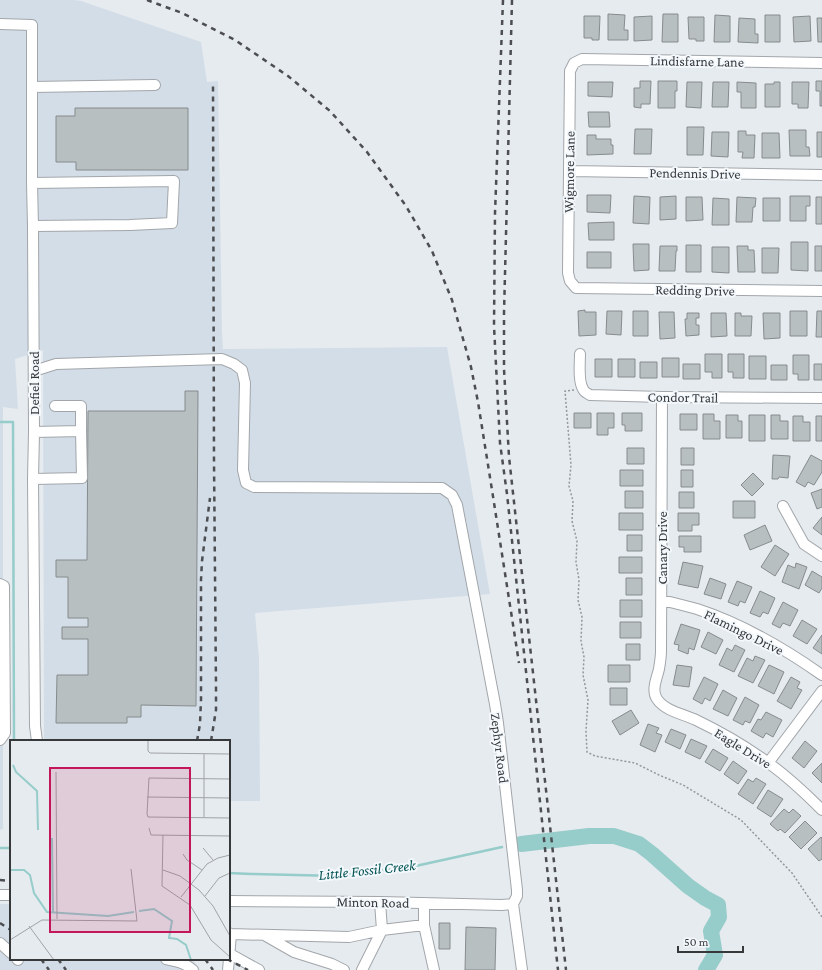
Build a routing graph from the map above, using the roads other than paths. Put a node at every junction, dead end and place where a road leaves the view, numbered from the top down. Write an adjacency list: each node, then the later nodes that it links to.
1 (0, 24): 5 (street, Defiel Road)
2 (574, 63): 3 (street, Lindisfarne Lane); 6 (street, Wigmore Lane)
3 (822, 63)
4 (155, 85): 5 (street)
5 (32, 87): 8 (street, Defiel Road)
6 (569, 171): 7 (street, Pendennis Drive); 10 (street, Wigmore Lane)
7 (822, 175)
8 (32, 183): 9 (street, Defiel Road); 9 (street)
9 (33, 226): 13 (street, Defiel Road)
10 (570, 282): 11 (street, Redding Drive)
11 (822, 291)
12 (580, 354): 14 (street, Condor Trail)
13 (34, 371): 18 (street, Defiel Road); 33 (street, Zephyr Road)
14 (662, 397): 15 (street, Condor Trail); 23 (street, Canary Drive)
15 (822, 398)
16 (54, 406): 17 (street)
17 (82, 431): 18 (street); 19 (street)
18 (34, 432): 19 (street, Defiel Road)
19 (33, 479): 28 (street, Defiel Road)
20 (783, 506): 21 (street)
21 (822, 556)
22 (0, 584): 27 (street)
23 (662, 600): 24 (street, Flamingo Drive); 26 (street, Canary Drive)
24 (822, 675)
25 (822, 691): 29 (street)
26 (656, 698): 29 (street, Eagle Drive)
27 (0, 740)
28 (37, 740)
29 (768, 763): 30 (street, Eagle Drive)
30 (822, 810)
31 (230, 901): 32 (street, Minton Road)
32 (380, 902): 34 (street, Minton Road); 36 (street)
33 (514, 902): 34 (street, Minton Road); 50 (street, Zephyr Road)
34 (424, 903): 35 (street)
35 (424, 925): 36 (street); 49 (street)
36 (382, 930): 38 (street); 48 (street)
37 (230, 933): 38 (street)
38 (264, 935): 47 (street)
39 (0, 943): 40 (street)
40 (10, 952)
41 (230, 957): 46 (street)
42 (170, 960): 44 (street)
43 (229, 960): 45 (street)
44 (193, 970)
45 (228, 970)
46 (259, 970)
47 (344, 970)
48 (362, 970)
49 (434, 970)
50 (522, 970)

